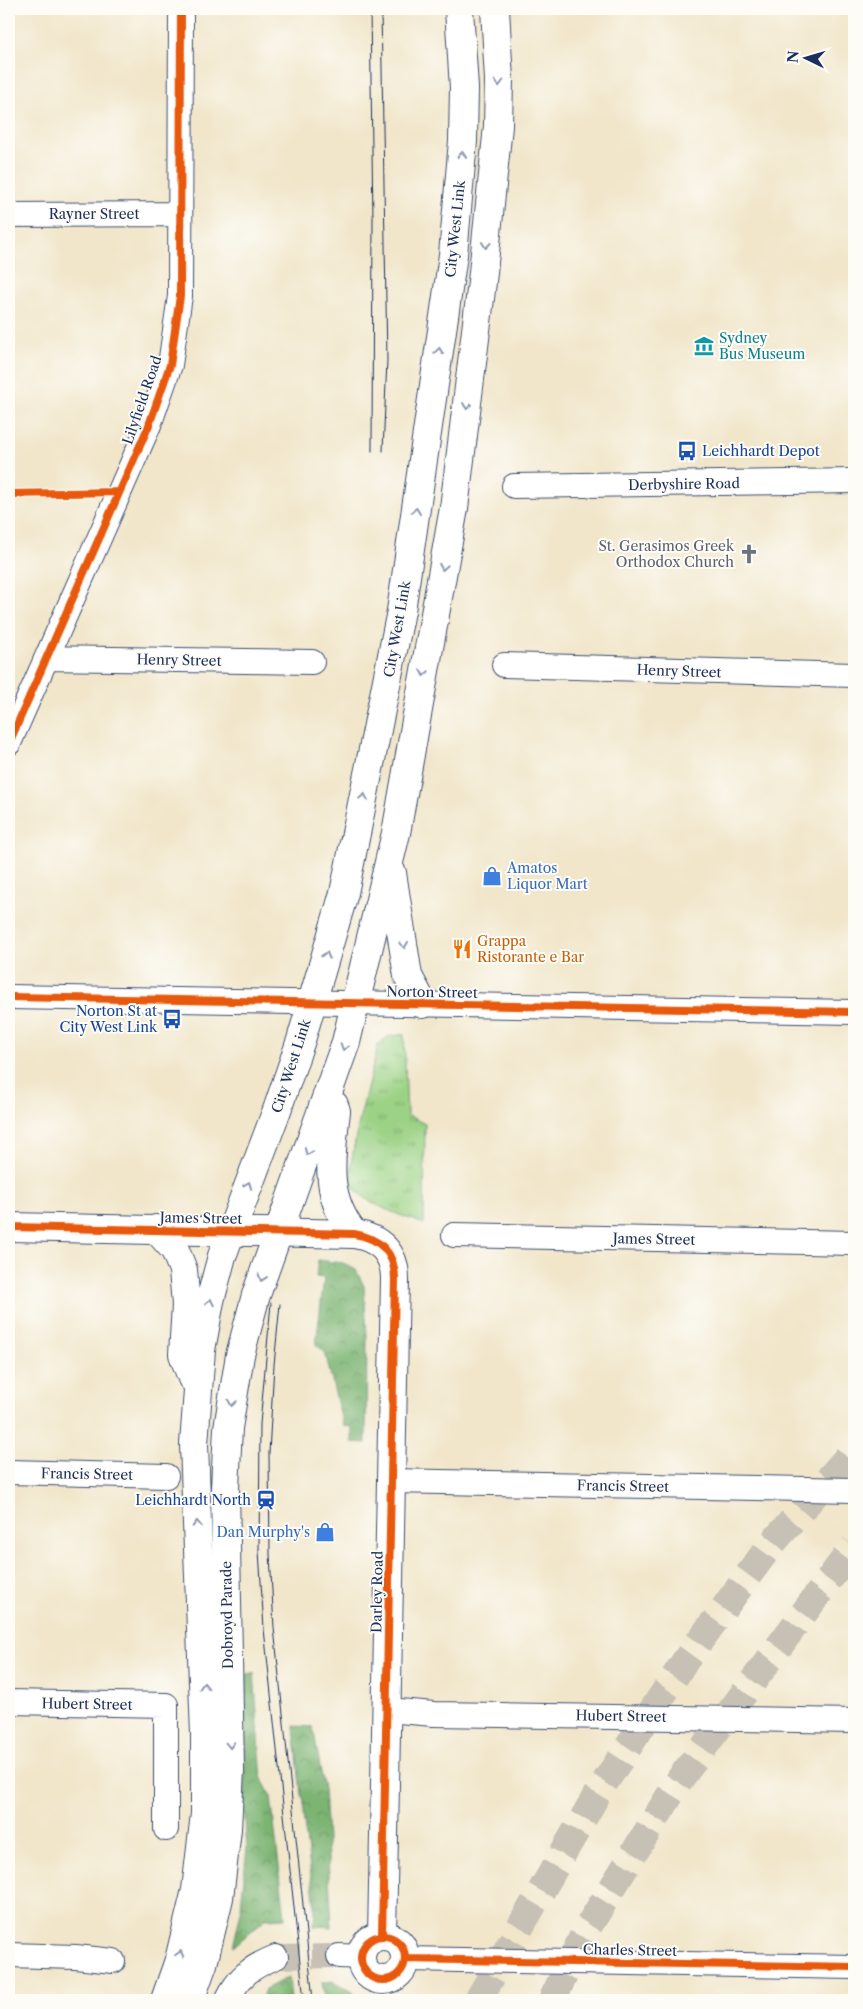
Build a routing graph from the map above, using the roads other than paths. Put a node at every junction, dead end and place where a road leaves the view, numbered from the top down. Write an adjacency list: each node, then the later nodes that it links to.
1 (181, 9): 4 (street, Lilyfield Road)
2 (459, 9): 15 (main road, City West Link, one-way to 2)
3 (495, 9): 13 (main road, one-way to 13)
4 (180, 214): 5 (street, Rayner Street); 8 (street, Lilyfield Road)
5 (9, 215)
6 (854, 481): 7 (street, Derbyshire Road)
7 (514, 486)
8 (47, 658): 9 (street, Henry Street); 12 (street, Lilyfield Road)
9 (312, 662)
10 (504, 665): 11 (street, Henry Street)
11 (854, 675)
12 (9, 743)
13 (390, 863): 16 (main road); 17 (main road, one-way to 17)
14 (9, 997): 15 (street, Norton Street)
15 (312, 1002): 16 (street, Norton Street); 22 (main road, City West Link, one-way to 15)
16 (355, 1004): 17 (street, Norton Street); 19 (main road, one-way to 19)
17 (422, 1004): 18 (street, Norton Street)
18 (854, 1012)
19 (330, 1089): 23 (main road, one-way to 23); 24 (main road)
20 (9, 1228): 21 (main road, James Street)
21 (156, 1229): 22 (main road, James Street); 28 (main road)
22 (230, 1231): 23 (main road, James Street); 28 (main road, Dobroyd Parade, one-way to 22)
23 (278, 1232): 24 (main road, James Street); 45 (main road, Dobroyd Parade, one-way to 45)
24 (354, 1234): 27 (main road, James Street)
25 (454, 1235): 26 (street, James Street)
26 (854, 1243)
27 (387, 1251): 31 (main road, Darley Road)
28 (198, 1396): 44 (main road, Dobroyd Parade, one-way to 28)
29 (9, 1472): 30 (street, Francis Street)
30 (166, 1476)
31 (391, 1481): 32 (street, Francis Street); 34 (main road, Darley Road)
32 (854, 1490)
33 (9, 1702): 36 (street, Hubert Street)
34 (387, 1710): 35 (street, Hubert Street); 37 (main road, Darley Road)
35 (854, 1721)
36 (166, 1829)
37 (382, 1936): 40 (main road); 43 (main road)
38 (9, 1955): 41 (street)
39 (276, 1957): 46 (street)
40 (405, 1959): 42 (street, Charles Street); 43 (main road)
41 (113, 1961)
42 (854, 1967)
43 (389, 1990)
44 (165, 2000)
45 (190, 2000)
46 (227, 2000)

